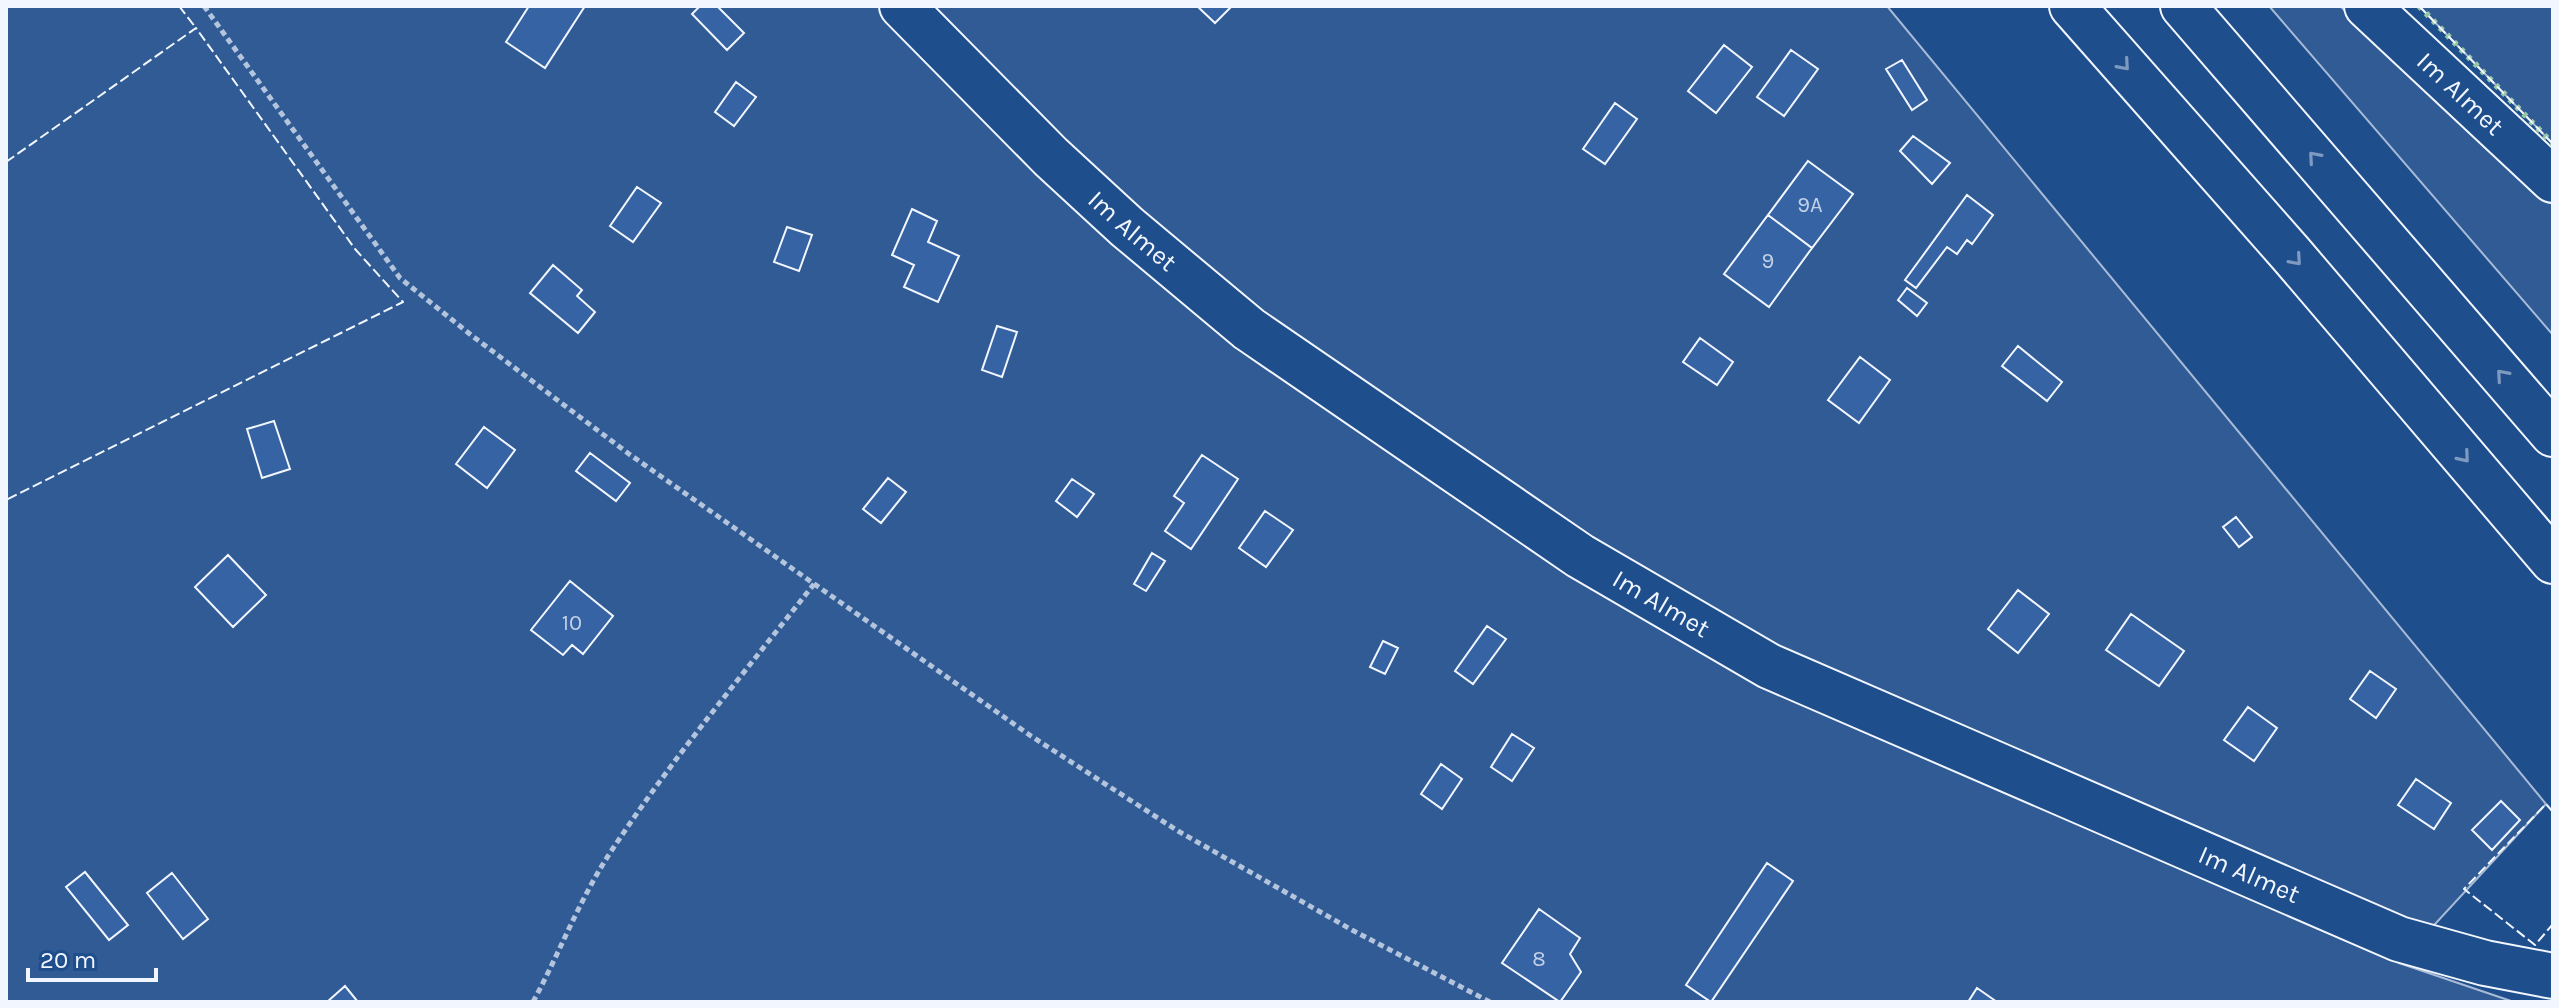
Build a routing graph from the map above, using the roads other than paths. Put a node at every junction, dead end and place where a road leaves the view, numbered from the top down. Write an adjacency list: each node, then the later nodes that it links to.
1 (902, 6): 8 (main road, Im Almet)
2 (2072, 6): 7 (main road, one-way to 7)
3 (2183, 6): 6 (main road, one-way to 3)
4 (2367, 6): 5 (main road, Im Almet)
5 (2553, 180)
6 (2553, 434)
7 (2553, 561)
8 (2553, 976)

